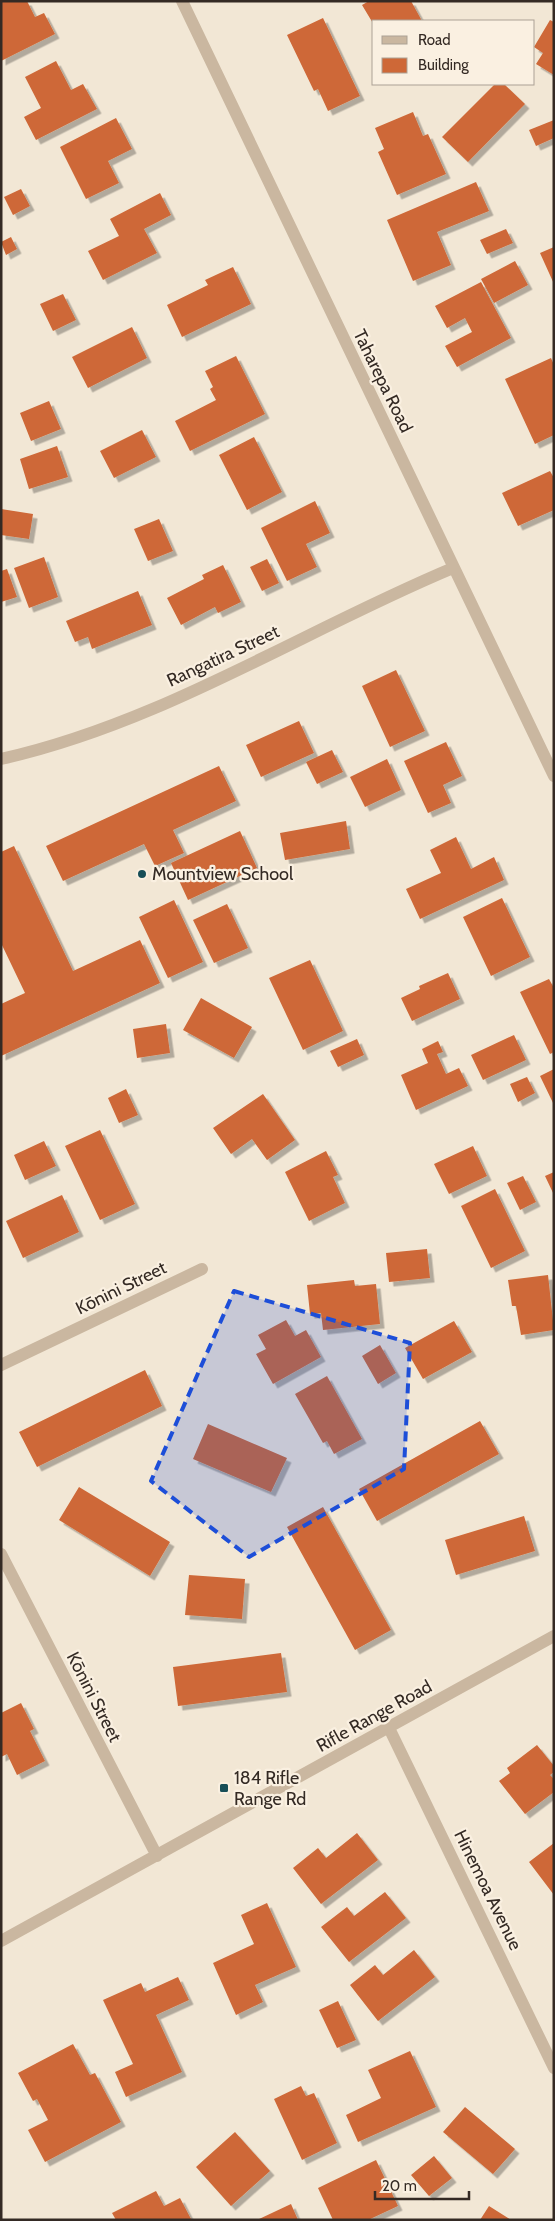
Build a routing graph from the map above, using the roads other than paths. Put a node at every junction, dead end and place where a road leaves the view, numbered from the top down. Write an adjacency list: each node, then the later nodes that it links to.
1 (182, 1): 2 (street, Taharepa Road)
2 (453, 568): 3 (street, Rangatira Street); 4 (street, Taharepa Road)
3 (1, 759)
4 (554, 776)
5 (202, 1268): 6 (street, Kōnini Street)
6 (1, 1365)
7 (1, 1554): 10 (street, Kōnini Street)
8 (554, 1636): 9 (street, Rifle Range Road)
9 (389, 1728): 10 (street, Rifle Range Road); 12 (street, Hinemoa Avenue)
10 (158, 1856): 11 (street, Rifle Range Road)
11 (1, 1941)
12 (554, 2068)

